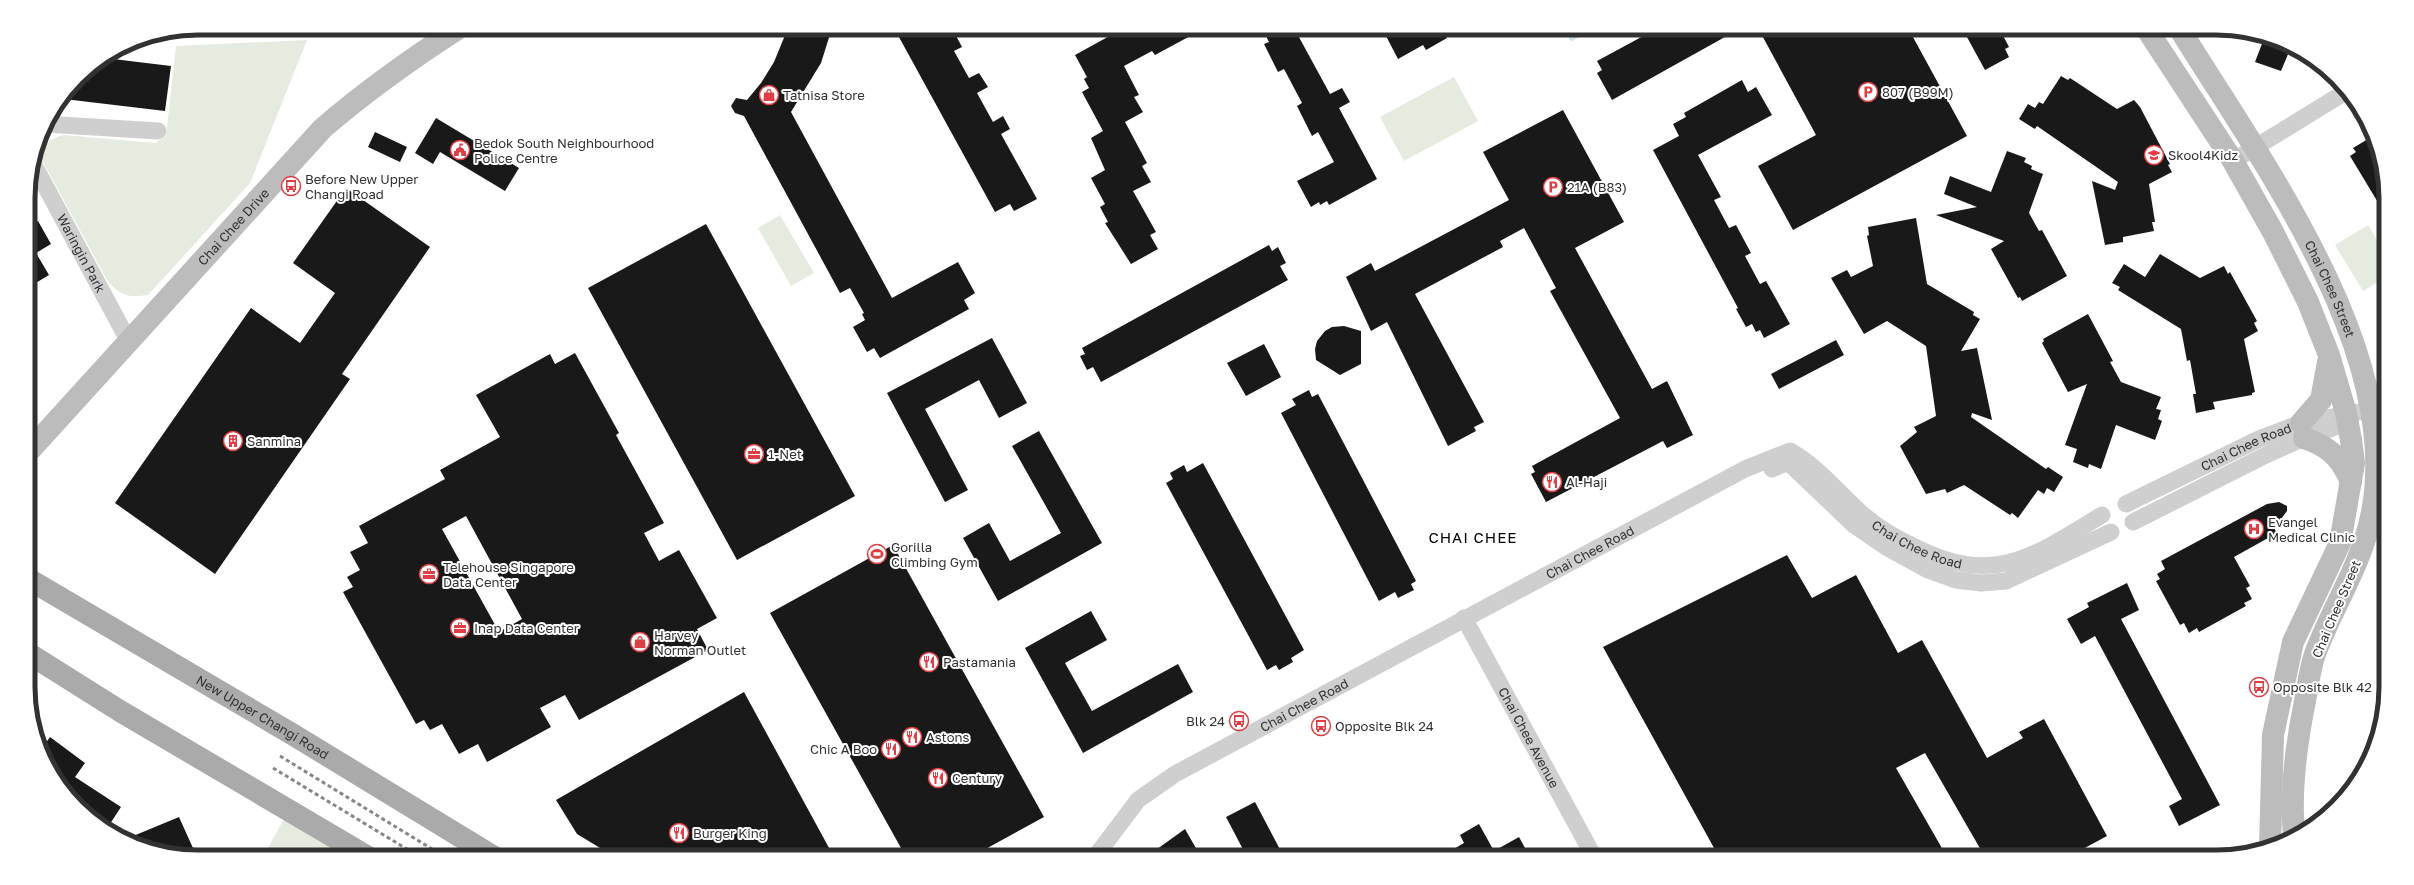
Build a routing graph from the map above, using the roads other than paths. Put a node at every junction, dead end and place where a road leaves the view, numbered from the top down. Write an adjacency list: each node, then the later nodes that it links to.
1 (448, 35): 10 (street, Chai Chee Drive)
2 (2151, 35): 8 (street, Chai Chee Street)
3 (2184, 35): 7 (street, Chai Chee Street)
4 (2341, 94): 7 (street)
5 (53, 124): 6 (street)
6 (158, 131)
7 (2256, 146): 8 (street); 12 (street, Chai Chee Street)
8 (2233, 161): 11 (street, Chai Chee Street)
9 (37, 171): 10 (street, Waringin Park)
10 (128, 340): 15 (street, Chai Chee Drive)
11 (2329, 355): 13 (street, Chai Chee Street); 14 (street)
12 (2374, 414): 13 (street, Chai Chee Road); 26 (street, Chai Chee Street)
13 (2347, 418): 14 (street, Chai Chee Road); 16 (street, Chai Chee Street)
14 (2302, 430): 16 (street); 17 (street, Chai Chee Road); 19 (street, Chai Chee Road)
15 (35, 444)
16 (2351, 482): 27 (street, Chai Chee Street)
17 (2126, 504): 18 (street, Chai Chee Road); 19 (street)
18 (2102, 515): 20 (street); 22 (street, Chai Chee Road)
19 (2133, 522): 20 (street, Chai Chee Road)
20 (2111, 532): 22 (street, Chai Chee Road)
21 (35, 583): 29 (main road, New Upper Changi Road)
22 (1466, 622): 30 (street, Chai Chee Road); 31 (street, Chai Chee Road); 32 (street, Chai Chee Avenue)
23 (35, 657): 24 (main road)
24 (54, 669): 25 (main road); 28 (main road)
25 (35, 673)
26 (2294, 830)
27 (2270, 840)
28 (356, 850)
29 (483, 850)
30 (1100, 850)
31 (1111, 850)
32 (1590, 850)

